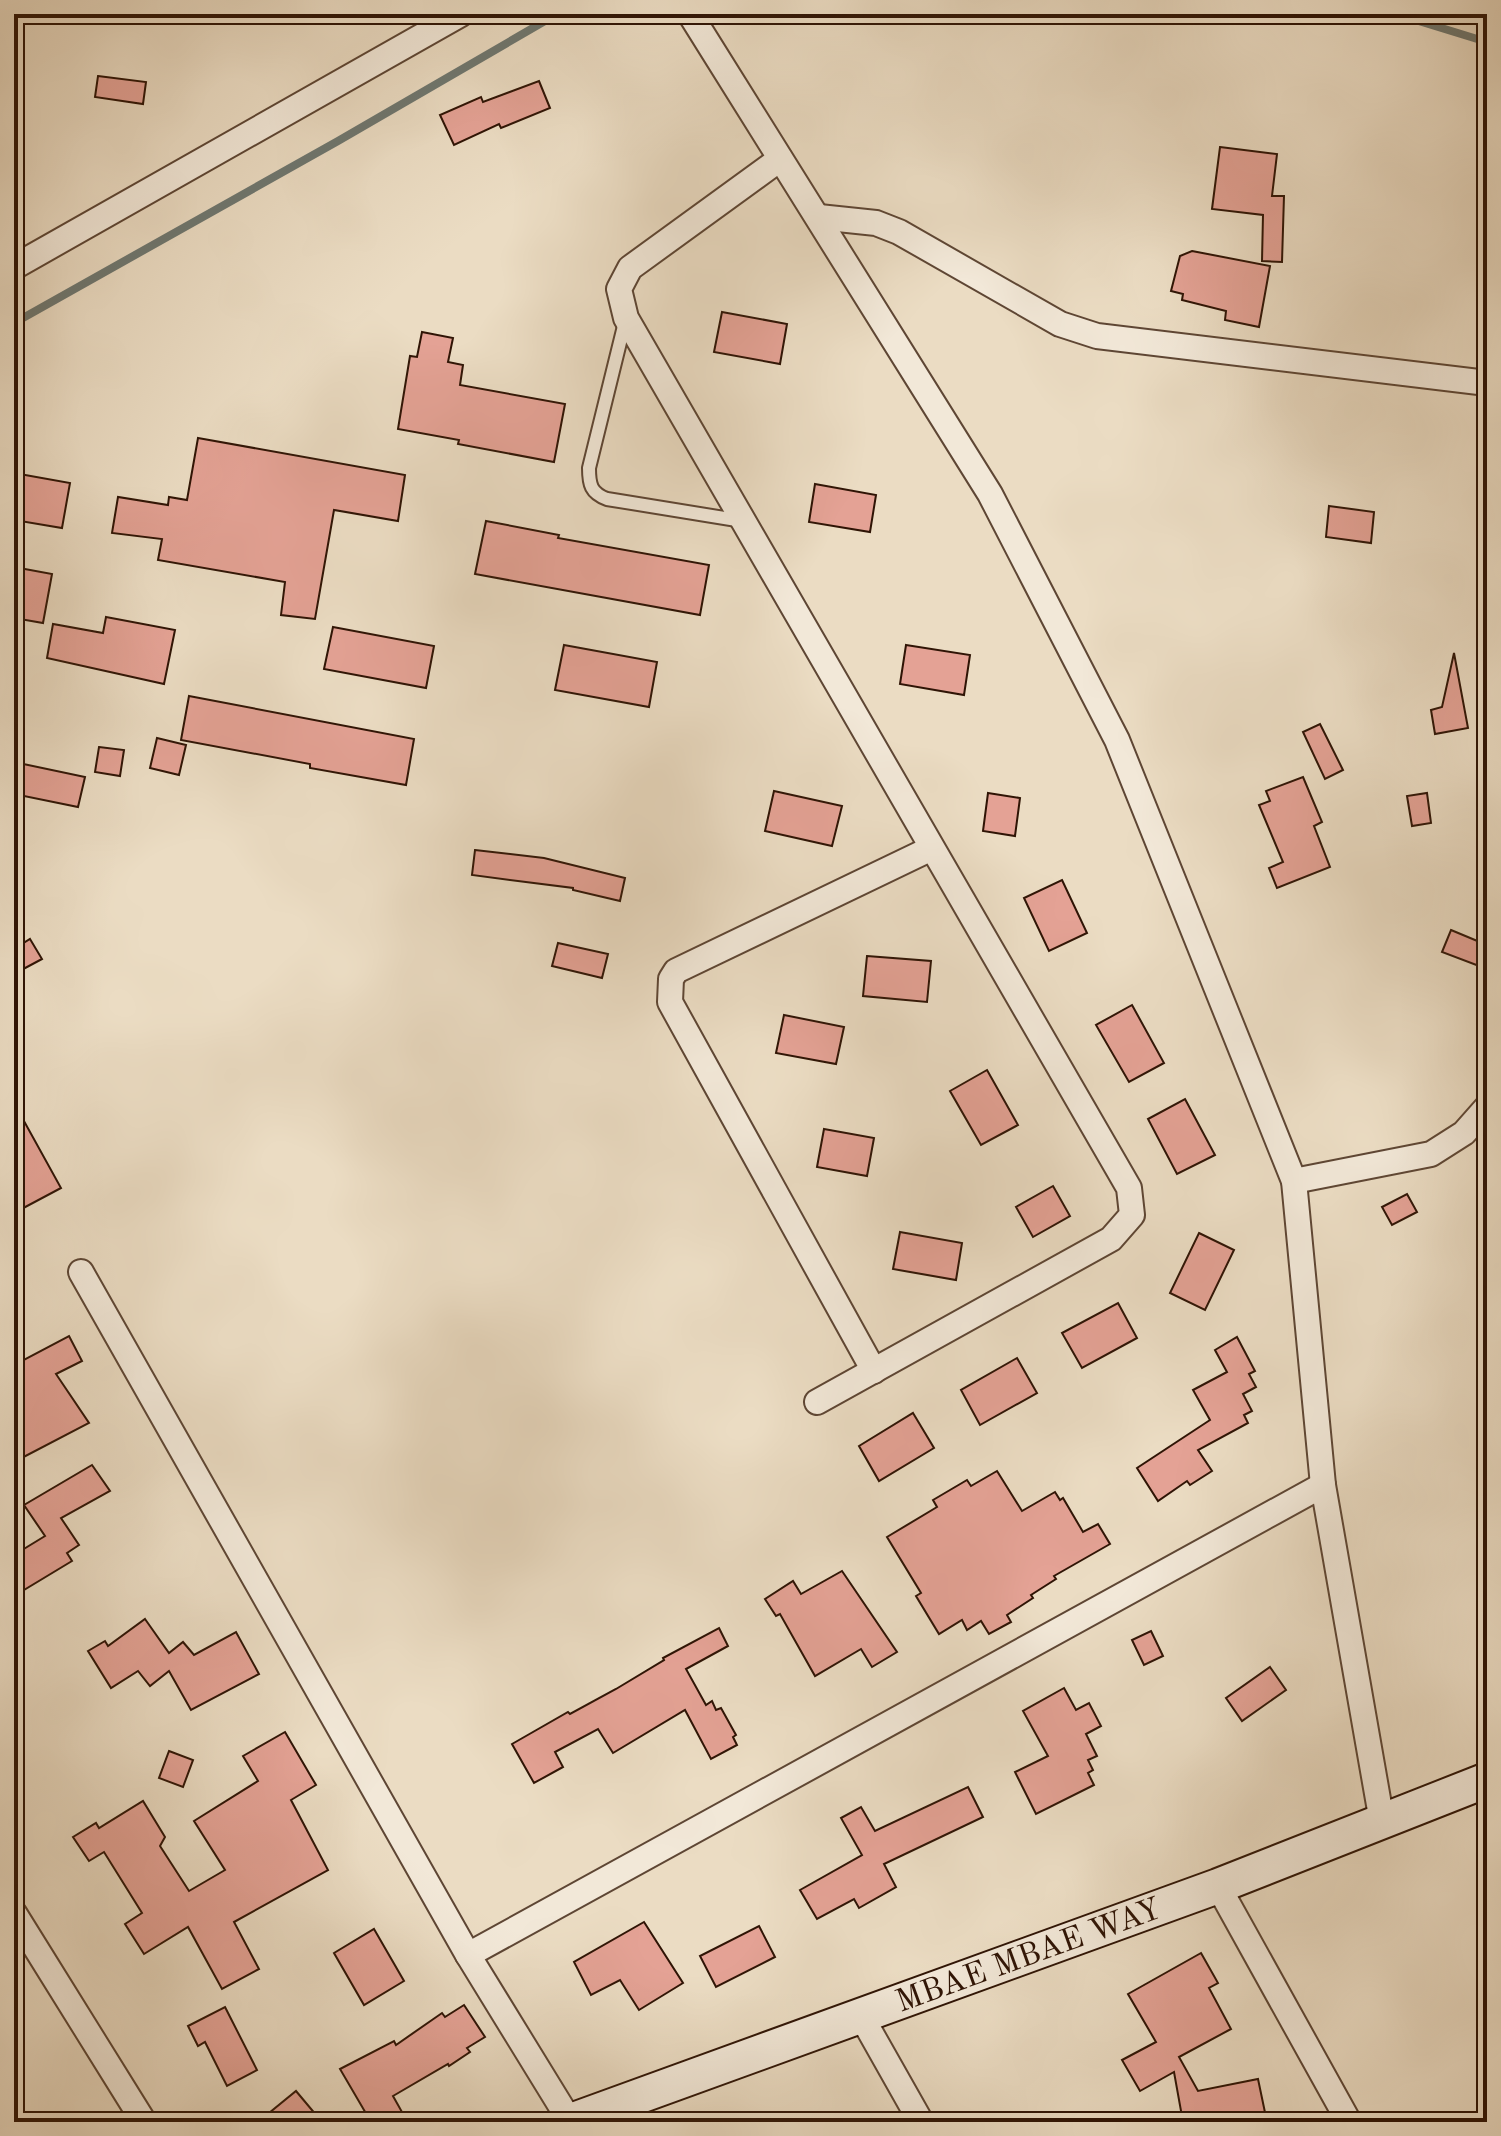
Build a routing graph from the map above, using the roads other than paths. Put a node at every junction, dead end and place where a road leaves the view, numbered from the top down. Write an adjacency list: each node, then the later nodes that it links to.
1 (461, 14): 5 (street)
2 (690, 14): 3 (street)
3 (780, 159): 4 (street); 6 (street)
4 (819, 217): 7 (street); 11 (street)
5 (14, 267)
6 (626, 318): 8 (street); 8 (lane)
7 (1487, 383)
8 (743, 521): 9 (street)
9 (930, 849): 13 (street); 13 (street)
10 (1487, 1107): 11 (street)
11 (1294, 1181): 15 (street)
12 (81, 1272): 20 (street)
13 (874, 1371): 14 (street)
14 (817, 1402)
15 (1323, 1485): 17 (street); 20 (street)
16 (1487, 1780): 17 (street, MBAE MBAE WAY)
17 (1382, 1822): 18 (street, MBAE MBAE WAY)
18 (1218, 1886): 21 (street, MBAE MBAE WAY); 25 (street)
19 (14, 1913): 22 (street)
20 (468, 1955): 23 (street)
21 (860, 2014): 23 (street, MBAE MBAE WAY); 24 (street)
22 (144, 2122)
23 (569, 2122)
24 (921, 2122)
25 (1349, 2122)

